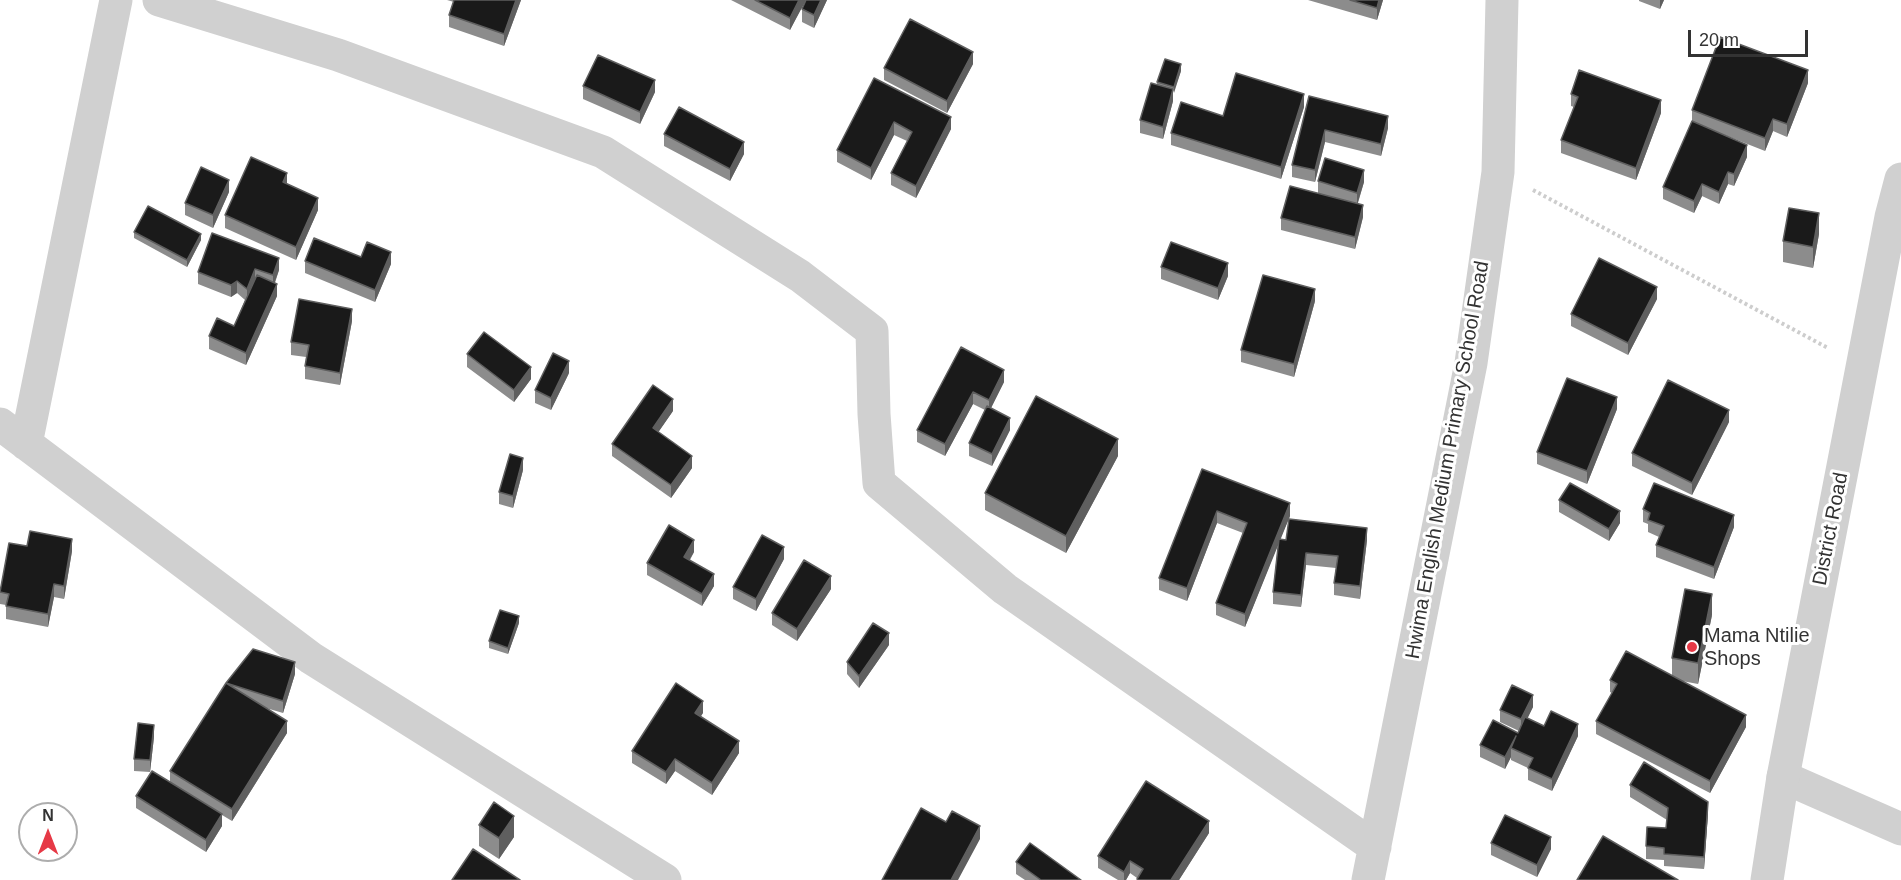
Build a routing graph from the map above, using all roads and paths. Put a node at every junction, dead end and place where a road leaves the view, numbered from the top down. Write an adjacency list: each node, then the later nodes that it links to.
1 (116, 0): 9 (street)
2 (159, 0): 12 (street)
3 (1502, 0): 4 (street, Hwima English Medium Primary School Road)
4 (1498, 172): 7 (path); 12 (street, Hwima English Medium Primary School Road)
5 (1901, 179): 6 (street, District Road)
6 (1896, 218): 7 (street, District Road)
7 (1863, 366): 10 (street, District Road)
8 (0, 424): 9 (street)
9 (26, 444): 13 (street)
10 (1783, 777): 11 (street); 15 (street, District Road)
11 (1901, 829)
12 (1375, 847): 14 (street, Hwima English Medium Primary School Road)
13 (665, 880)
14 (1368, 880)
15 (1767, 880)

